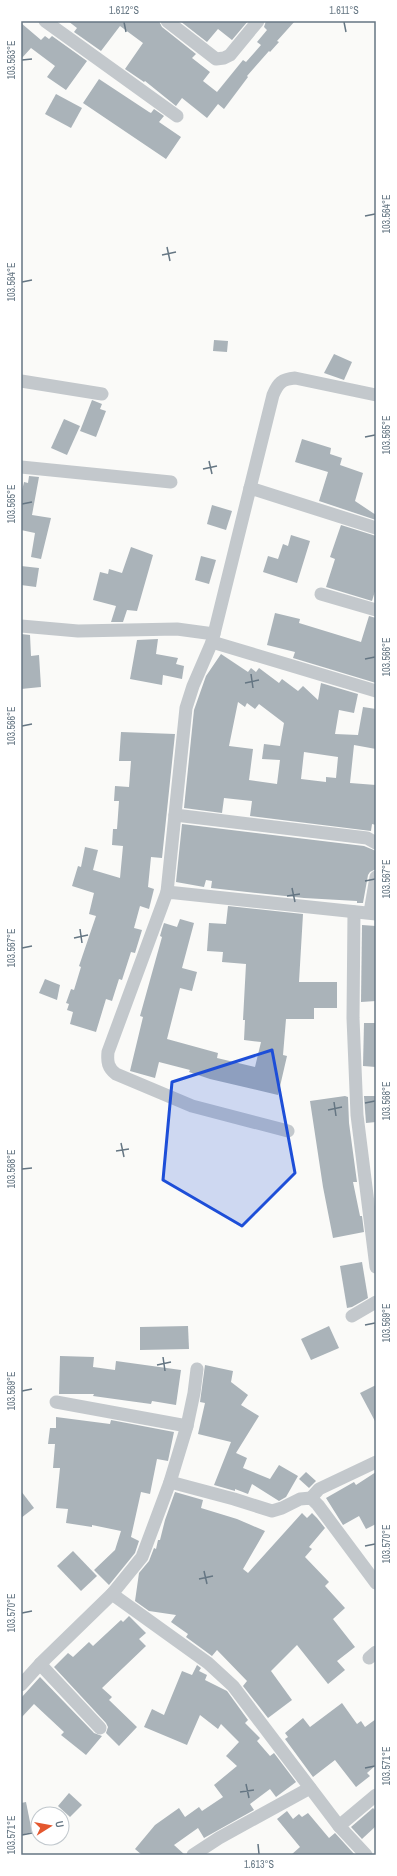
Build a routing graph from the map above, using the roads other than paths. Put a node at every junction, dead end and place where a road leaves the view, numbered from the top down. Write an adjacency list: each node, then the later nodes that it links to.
1 (45, 21): 4 (street)
2 (258, 21): 3 (street)
3 (176, 24)
4 (177, 116)
5 (21, 381): 6 (street)
6 (102, 394)
7 (376, 395): 10 (street)
8 (21, 468): 9 (street)
9 (171, 482)
10 (250, 488): 11 (street); 15 (street)
11 (376, 528)
12 (321, 594): 13 (street)
13 (376, 610)
14 (21, 626): 15 (street)
15 (213, 638): 16 (street); 17 (street)
16 (376, 691)
17 (175, 815): 18 (street); 20 (street)
18 (376, 843)
19 (376, 877): 22 (street)
20 (167, 892): 21 (street); 23 (street)
21 (354, 912): 22 (street); 24 (street)
22 (373, 913)
23 (288, 1131)
24 (370, 1158): 25 (street)
25 (376, 1267)
26 (376, 1302): 27 (street)
27 (352, 1316)
28 (197, 1369): 30 (street)
29 (56, 1402): 30 (street)
30 (187, 1426): 32 (street)
31 (376, 1462): 33 (street)
32 (170, 1482): 33 (street); 35 (street)
33 (311, 1498): 34 (street)
34 (376, 1584)
35 (112, 1594): 36 (street); 39 (street)
36 (40, 1664): 37 (street); 38 (street)
37 (21, 1685)
38 (100, 1728)
39 (310, 1788): 41 (street); 42 (street)
40 (376, 1795): 41 (street)
41 (339, 1826): 43 (street)
42 (194, 1855)
43 (366, 1855)

